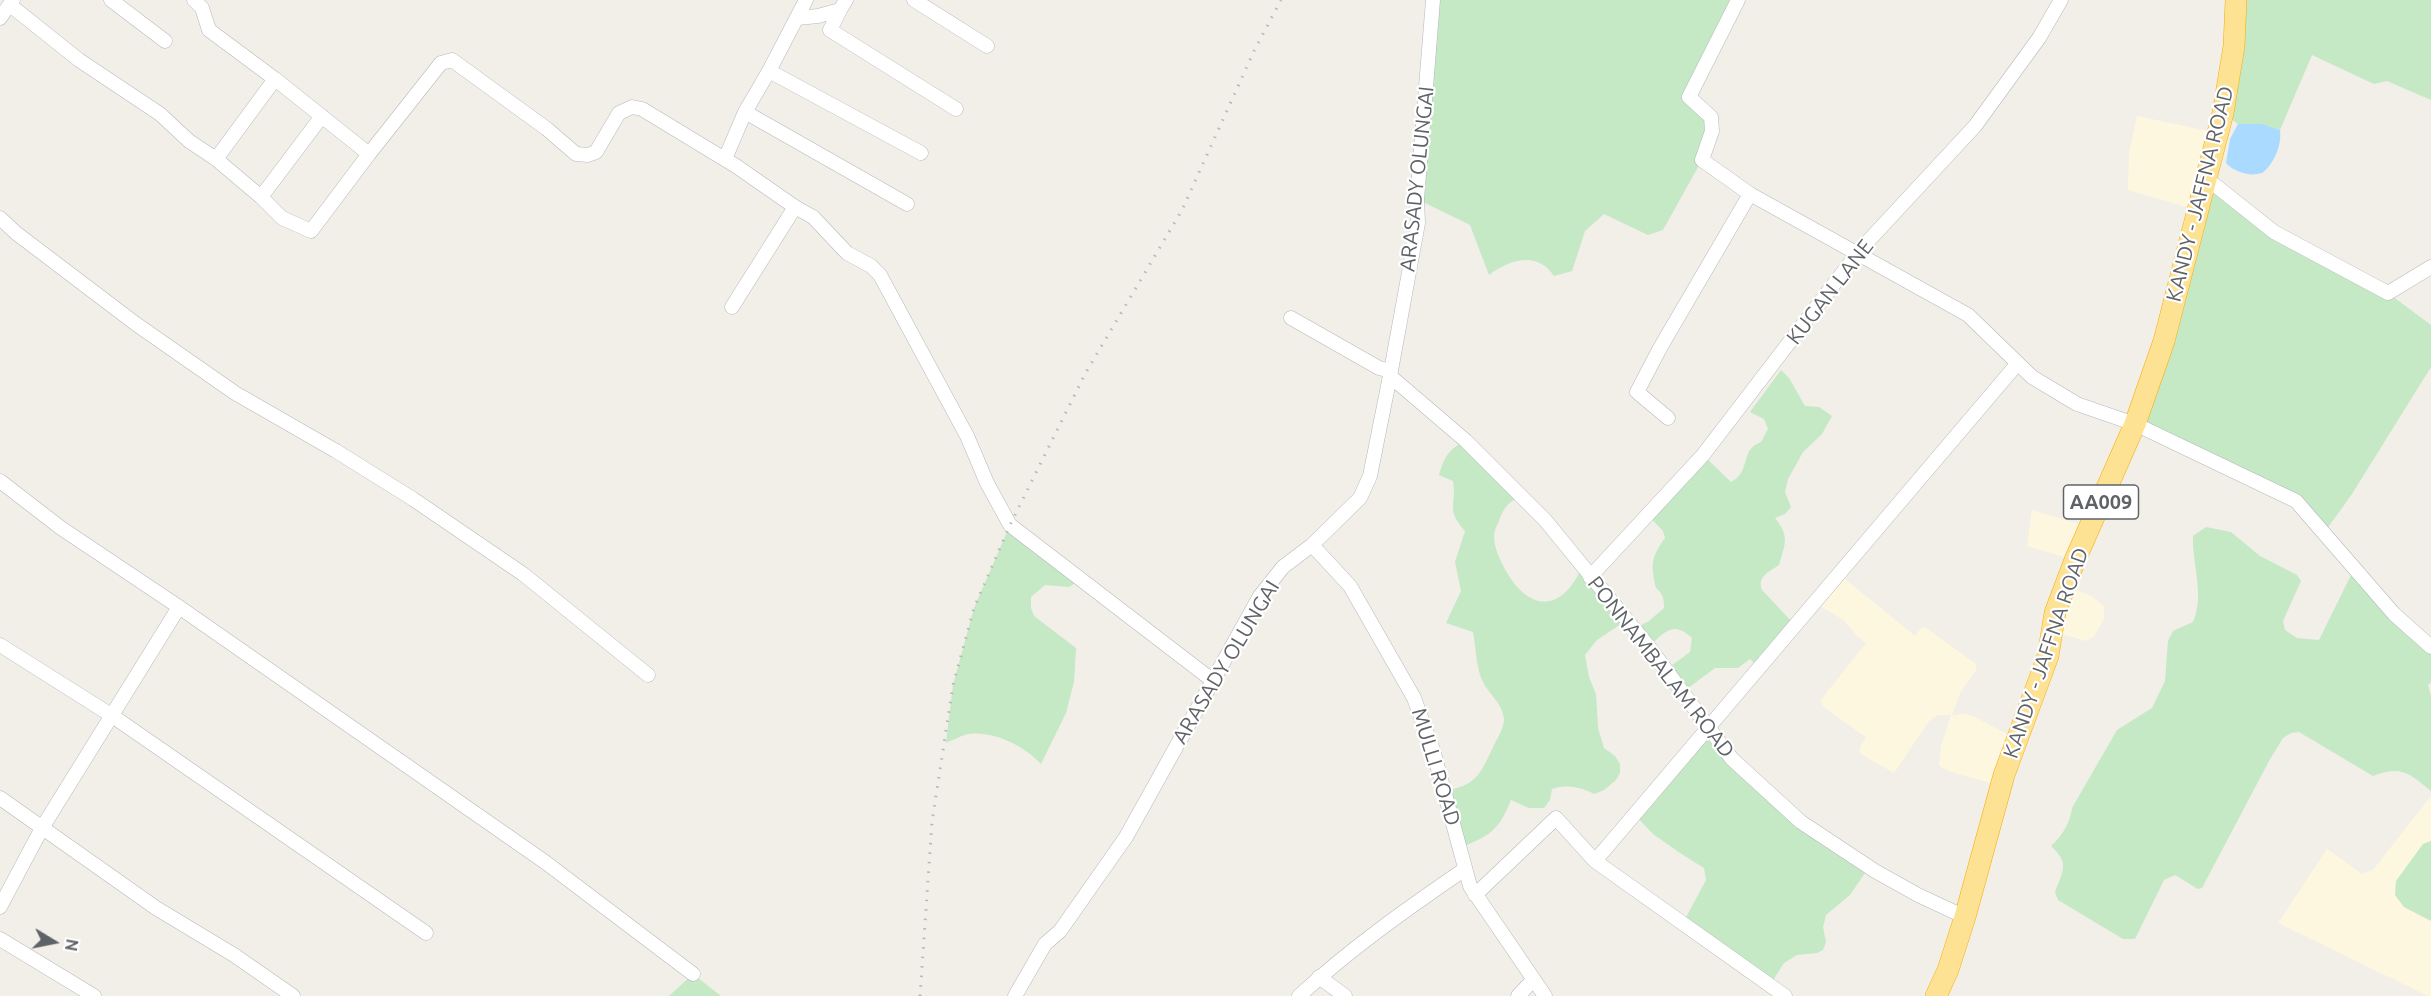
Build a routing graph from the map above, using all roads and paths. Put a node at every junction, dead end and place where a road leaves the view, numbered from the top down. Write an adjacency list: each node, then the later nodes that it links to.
1 (111, 0): 13 (street)
2 (194, 0): 16 (street)
3 (806, 0): 12 (street)
4 (914, 0): 14 (street)
5 (1433, 0): 35 (street, ARASADY OLUNGAI)
6 (1738, 0): 25 (street)
7 (2061, 0): 30 (street, KUGAN LANE)
8 (2236, 0): 24 (highway, KANDY - JAFFNA ROAD / AA009)
9 (11, 2): 11 (street); 22 (street)
10 (843, 5): 12 (street); 17 (street)
11 (0, 18)
12 (797, 18): 15 (street)
13 (165, 41)
14 (987, 46)
15 (769, 71): 18 (street); 20 (street)
16 (274, 79): 19 (street); 22 (street)
17 (956, 109)
18 (745, 112): 23 (street); 27 (street)
19 (322, 116): 21 (street); 26 (street)
20 (921, 153)
21 (369, 154): 23 (street); 26 (street)
22 (216, 159): 26 (street)
23 (725, 159): 28 (street)
24 (2206, 178): 31 (street); 37 (highway, KANDY - JAFFNA ROAD / AA009)
25 (1750, 194): 30 (street); 36 (street)
26 (261, 197)
27 (907, 204)
28 (795, 207): 32 (street); 45 (street)
29 (0, 218): 44 (street)
30 (1857, 254): 34 (street); 40 (street, KUGAN LANE)
31 (2431, 267)
32 (732, 307)
33 (1291, 318): 35 (street, PONNAMBALAM ROAD)
34 (2018, 363): 37 (street); 47 (street)
35 (1391, 374): 39 (street, ARASADY OLUNGAI); 40 (street, PONNAMBALAM ROAD)
36 (1668, 418)
37 (2135, 424): 43 (street); 54 (highway, KANDY - JAFFNA ROAD / AA009)
38 (0, 481): 41 (street)
39 (1312, 545): 45 (street, ARASADY OLUNGAI); 51 (street, MULLI ROAD)
40 (1590, 577): 47 (street, PONNAMBALAM ROAD)
41 (179, 606): 46 (street); 57 (street)
42 (0, 645): 46 (street)
43 (2431, 647)
44 (648, 675)
45 (1212, 680): 62 (street, ARASADY OLUNGAI)
46 (111, 715): 49 (street); 55 (street)
47 (1710, 728): 50 (street); 54 (street, PONNAMBALAM ROAD)
48 (0, 798): 49 (street)
49 (42, 828): 53 (street); 61 (street)
50 (1595, 861): 52 (street); 67 (street)
51 (1465, 869): 52 (street, MULLI ROAD); 58 (street)
52 (1475, 895): 59 (street, MULLI ROAD)
53 (0, 907)
54 (1965, 917): 68 (highway, KANDY - JAFFNA ROAD / AA009)
55 (426, 933)
56 (0, 939): 60 (street)
57 (693, 974)
58 (1319, 977): 63 (street); 64 (street)
59 (1533, 980): 65 (street); 66 (street, MULLI ROAD)
60 (94, 996)
61 (293, 996)
62 (1015, 996)
63 (1299, 996)
64 (1345, 996)
65 (1518, 996)
66 (1545, 996)
67 (1785, 996)
68 (1936, 996)

